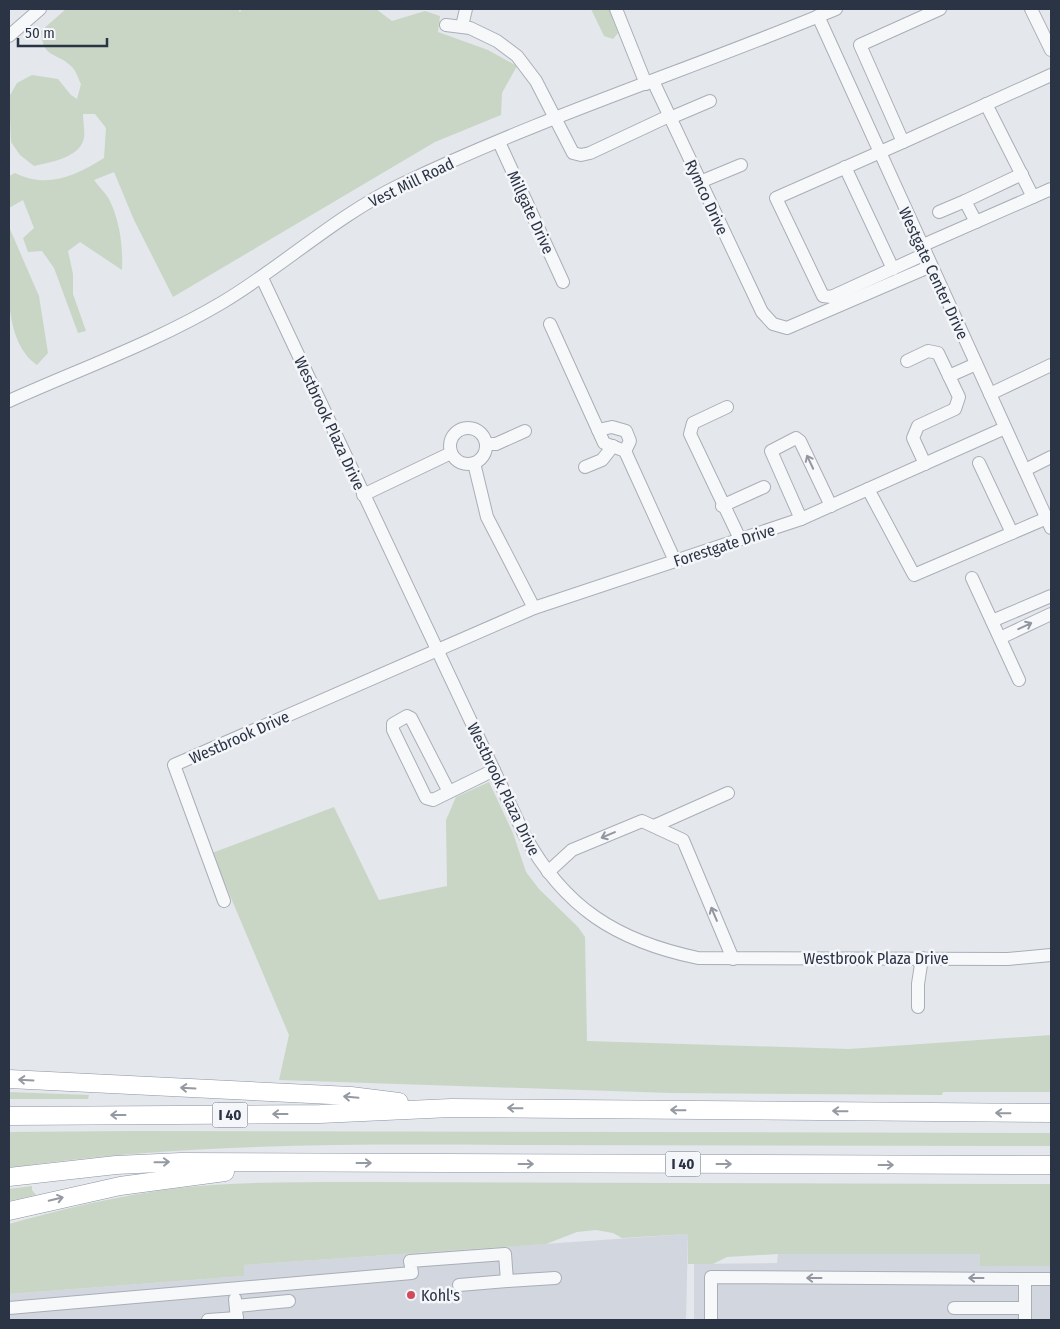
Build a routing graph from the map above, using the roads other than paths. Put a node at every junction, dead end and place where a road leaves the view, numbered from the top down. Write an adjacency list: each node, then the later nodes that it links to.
1 (40, 9): 10 (street)
2 (466, 9): 9 (street)
3 (616, 9): 13 (street, Rymco Drive)
4 (836, 9): 7 (street, Vest Mill Road)
5 (1032, 9): 11 (street)
6 (933, 10): 19 (street)
7 (818, 13): 13 (street, Vest Mill Road); 20 (street, Westgate Center Drive)
8 (446, 25): 9 (street)
9 (462, 26): 17 (street)
10 (9, 36)
11 (1051, 50)
12 (1051, 75): 15 (street)
13 (649, 82): 16 (street, Rymco Drive); 17 (street, Vest Mill Road)
14 (710, 101): 16 (street)
15 (986, 104): 19 (street); 23 (street)
16 (670, 117): 17 (street); 24 (street, Rymco Drive)
17 (556, 119): 18 (street, Vest Mill Road)
18 (499, 142): 33 (street, Vest Mill Road); 34 (street, Millgate Drive)
19 (903, 142): 20 (street)
20 (879, 153): 22 (street); 30 (street, Westgate Center Drive)
21 (741, 164): 24 (street)
22 (845, 167): 32 (street); 32 (street)
23 (1022, 174): 26 (street); 27 (street)
24 (700, 182): 31 (street, Rymco Drive)
25 (1051, 189): 26 (street)
26 (1033, 197): 29 (street)
27 (966, 201): 28 (street); 29 (street)
28 (939, 212)
29 (976, 222): 30 (street)
30 (923, 250): 31 (street, Westgate Center Drive); 32 (street)
31 (930, 266): 37 (street, Westgate Center Drive)
32 (893, 269)
33 (262, 278): 41 (street, Vest Mill Road); 58 (street, Westbrook Plaza Drive)
34 (563, 282)
35 (550, 324): 44 (street)
36 (907, 361): 39 (street)
37 (976, 364): 39 (street); 40 (street, Westgate Center Drive)
38 (1051, 365): 40 (street)
39 (949, 376): 53 (street)
40 (990, 394): 43 (street, Westgate Center Drive)
41 (9, 400)
42 (727, 407): 59 (street)
43 (1005, 428): 53 (street, Forestgate Drive); 55 (street, Westgate Center Drive)
44 (598, 430): 47 (street); 48 (street)
45 (525, 431): 46 (street)
46 (487, 444): 49 (street); 51 (street)
47 (613, 446): 48 (street); 54 (street)
48 (625, 451): 65 (street)
49 (451, 454): 51 (street); 58 (street)
50 (1051, 457): 55 (street)
51 (474, 463): 68 (street)
52 (979, 463): 63 (street)
53 (925, 464): 57 (street, Forestgate Drive)
54 (585, 467)
55 (1024, 470): 62 (street, Westgate Center Drive)
56 (764, 487): 59 (street)
57 (868, 490): 60 (street, Forestgate Drive); 63 (street)
58 (363, 495): 72 (street, Westbrook Plaza Drive)
59 (722, 506): 64 (street)
60 (831, 506): 61 (street, Forestgate Drive); 61 (street, one-way to 61)
61 (800, 520): 64 (street, Forestgate Drive)
62 (1049, 523): 63 (street)
63 (1012, 533)
64 (740, 539): 65 (street, Forestgate Drive)
65 (675, 561): 68 (street, Forestgate Drive)
66 (972, 578): 70 (street)
67 (1051, 596): 70 (street)
68 (534, 608): 72 (street, Forestgate Drive)
69 (1051, 614): 71 (street, one-way to 69)
70 (992, 621): 71 (street)
71 (1000, 638): 73 (street)
72 (438, 650): 74 (street, Westbrook Plaza Drive); 79 (street, Westbrook Drive)
73 (1019, 680)
74 (494, 770): 75 (street); 78 (street, Westbrook Plaza Drive)
75 (449, 792): 75 (street)
76 (728, 793): 77 (street)
77 (654, 826): 78 (street, one-way to 78); 82 (street, one-way to 77)
78 (548, 872): 82 (street, Westbrook Plaza Drive)
79 (224, 901)
80 (1051, 955): 81 (street, Westbrook Plaza Drive)
81 (922, 958): 82 (street, Westbrook Plaza Drive); 83 (street)
82 (733, 959)
83 (918, 1007)
84 (9, 1079): 85 (highway, one-way to 84)
85 (451, 1108): 86 (highway, I 40, one-way to 85); 87 (highway, I 40, one-way to 87)
86 (1051, 1113)
87 (9, 1116)
88 (315, 1163): 89 (highway, I 40, one-way to 89); 90 (highway, I 40, one-way to 88); 91 (highway, one-way to 88)
89 (1051, 1165)
90 (9, 1177)
91 (9, 1211)
92 (555, 1278): 95 (street)
93 (1025, 1278): 94 (street); 101 (street); 104 (street, one-way to 104)
94 (1051, 1279)
95 (508, 1281): 96 (street); 97 (street)
96 (459, 1285)
97 (235, 1288): 99 (street); 102 (street)
98 (289, 1301): 102 (street)
99 (9, 1308)
100 (954, 1308): 101 (street)
101 (1025, 1314)
102 (237, 1315): 103 (street)
103 (208, 1320)
104 (711, 1320)

